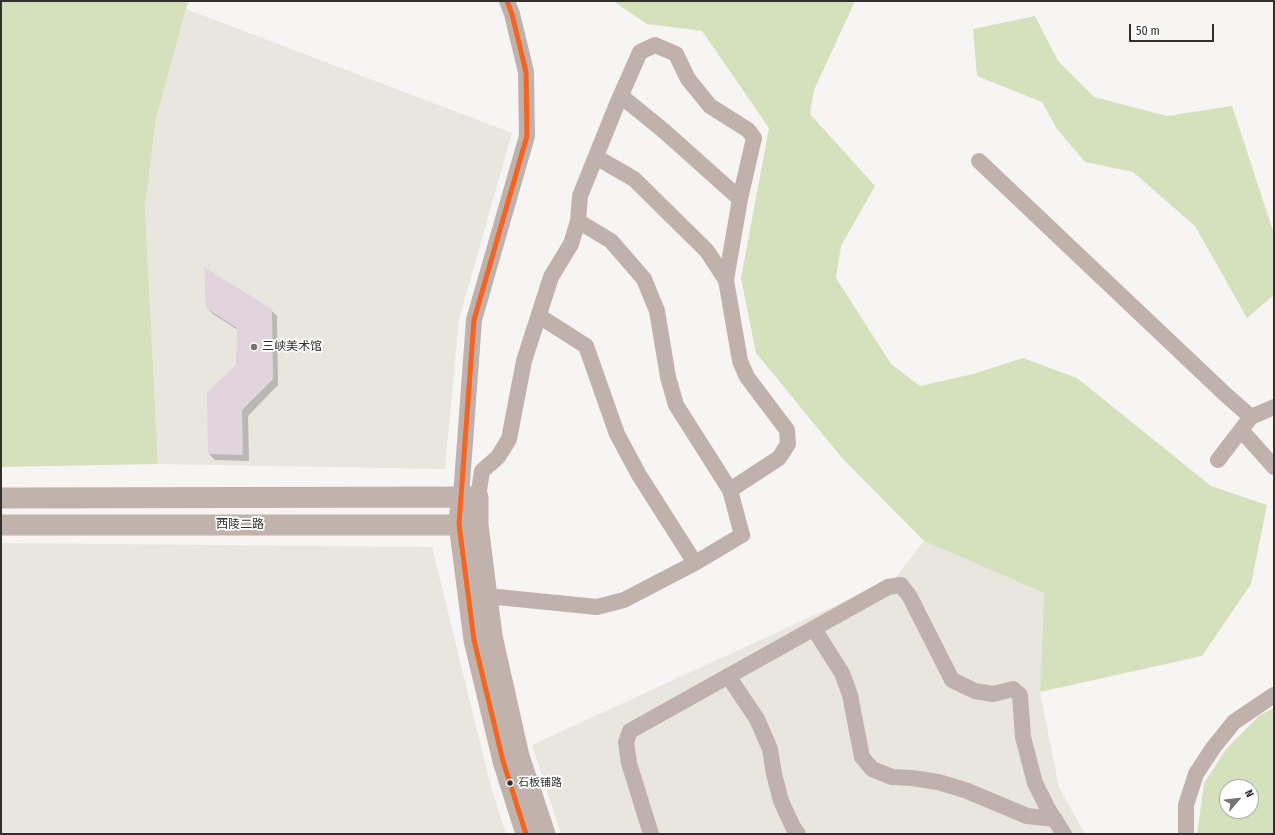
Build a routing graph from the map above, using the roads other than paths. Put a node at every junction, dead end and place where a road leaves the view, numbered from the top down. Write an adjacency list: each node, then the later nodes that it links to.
1 (507, 1): 14 (street)
2 (621, 96): 3 (street); 5 (street); 5 (street)
3 (596, 157): 6 (street); 7 (street)
4 (979, 161): 10 (street)
5 (740, 198): 7 (street)
6 (578, 220): 8 (street); 13 (street)
7 (726, 280): 13 (street)
8 (539, 316): 14 (street); 18 (street)
9 (1274, 407): 10 (street)
10 (1246, 424): 11 (street); 12 (street)
11 (1218, 460)
12 (1274, 467)
13 (730, 490): 18 (street)
14 (470, 496): 15 (main road); 17 (main road)
15 (1, 498)
16 (1, 525): 17 (main road, 西陵二路)
17 (468, 525): 19 (main road); 24 (main road)
18 (695, 563): 19 (street)
19 (487, 596): 25 (main road)
20 (814, 628): 21 (street); 23 (street); 23 (street)
21 (728, 676): 26 (street); 27 (street)
22 (1274, 695): 29 (street)
23 (1055, 819): 28 (street)
24 (526, 834)
25 (545, 834)
26 (651, 834)
27 (798, 834)
28 (1064, 834)
29 (1186, 834)

